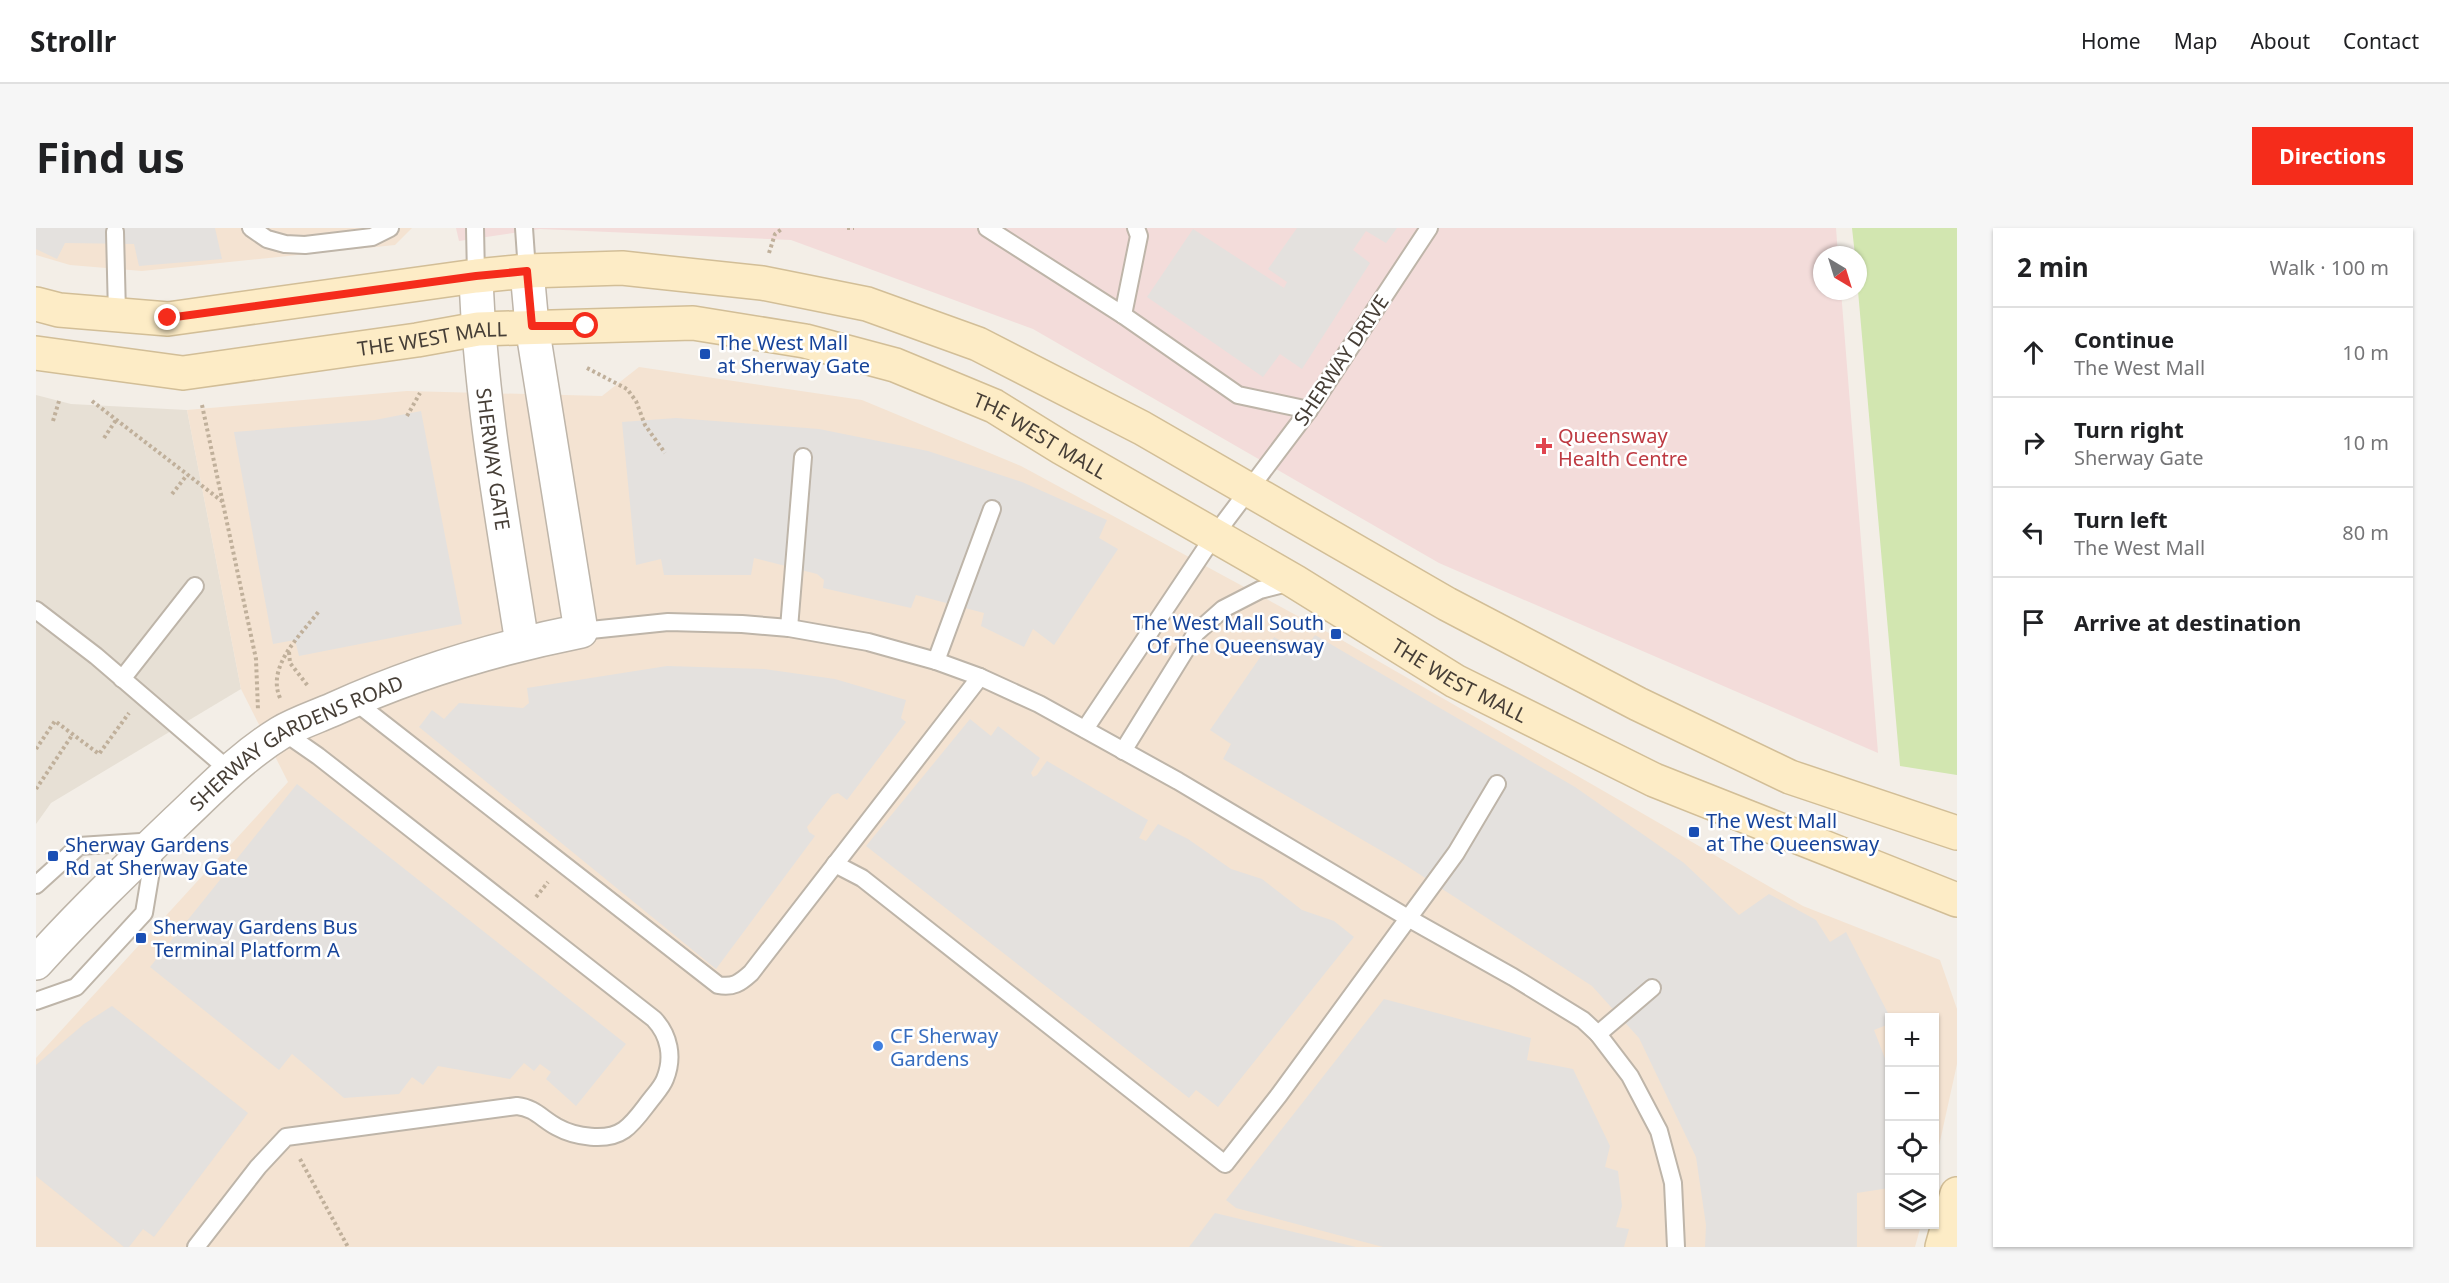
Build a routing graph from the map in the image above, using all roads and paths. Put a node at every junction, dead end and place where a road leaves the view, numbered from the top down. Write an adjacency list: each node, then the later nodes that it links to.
1 (251, 228): 2 (lane)
2 (390, 228)
3 (475, 228): 12 (lane)
4 (524, 228): 11 (lane)
5 (847, 228): 6 (path)
6 (854, 228)
7 (1136, 228): 15 (lane)
8 (1429, 228): 24 (lane, SHERWAY DRIVE)
9 (999, 231): 15 (lane)
10 (115, 232): 14 (lane)
11 (527, 271): 12 (main road); 16 (street); 32 (main road)
12 (476, 276): 14 (main road); 17 (street, SHERWAY GATE)
13 (36, 304): 14 (main road)
14 (117, 314)
15 (1123, 315): 24 (lane)
16 (532, 326): 17 (main road, THE WEST MALL); 36 (main road, THE WEST MALL); 42 (street)
17 (478, 329): 18 (main road, THE WEST MALL); 43 (street, SHERWAY GATE)
18 (36, 353)
19 (587, 368): 29 (path)
20 (420, 393): 25 (path)
21 (59, 400): 27 (path)
22 (92, 401): 26 (path)
23 (202, 405): 34 (path)
24 (1309, 410): 32 (lane, SHERWAY DRIVE)
25 (407, 416)
26 (116, 420): 28 (path); 31 (path)
27 (53, 421)
28 (105, 438)
29 (665, 453)
30 (803, 457): 41 (lane)
31 (187, 475): 33 (path); 34 (path)
32 (1248, 489): 36 (lane, SHERWAY DRIVE); 58 (main road)
33 (172, 494)
34 (223, 503): 52 (path)
35 (992, 509): 45 (lane)
36 (1214, 536): 37 (main road, THE WEST MALL); 50 (lane, SHERWAY DRIVE)
37 (1294, 581): 54 (lane); 63 (main road, THE WEST MALL)
38 (195, 586): 47 (lane)
39 (36, 610): 47 (lane)
40 (319, 611): 44 (path)
41 (789, 628): 42 (lane); 45 (lane)
42 (580, 631): 43 (street, SHERWAY GARDENS ROAD)
43 (522, 643): 49 (street, SHERWAY GARDENS ROAD)
44 (289, 651): 49 (path); 52 (path)
45 (936, 661): 46 (lane)
46 (980, 677): 50 (lane); 61 (lane)
47 (122, 679): 48 (lane)
48 (141, 696): 51 (path); 55 (lane)
49 (340, 706): 52 (street, SHERWAY GARDENS ROAD); 60 (lane)
50 (1084, 729): 54 (lane)
51 (74, 734): 53 (path); 57 (path)
52 (278, 735): 55 (street, SHERWAY GARDENS ROAD); 64 (lane)
53 (36, 749)
54 (1123, 751): 65 (lane)
55 (230, 771): 59 (street, SHERWAY GARDENS ROAD)
56 (1497, 784): 65 (lane)
57 (36, 789)
58 (1957, 833)
59 (156, 841): 62 (lane); 66 (street, SHERWAY GARDENS ROAD); 68 (lane)
60 (563, 862): 61 (lane); 64 (path)
61 (835, 864): 65 (lane)
62 (36, 885)
63 (1957, 900)
64 (520, 916): 72 (lane)
65 (1408, 918): 69 (lane)
66 (36, 963)
67 (1652, 988): 69 (lane)
68 (36, 1001)
69 (1598, 1034): 74 (lane)
70 (300, 1159): 73 (path)
71 (1957, 1194): 75 (main road)
72 (196, 1247)
73 (348, 1247)
74 (1676, 1247)
75 (1942, 1247)

